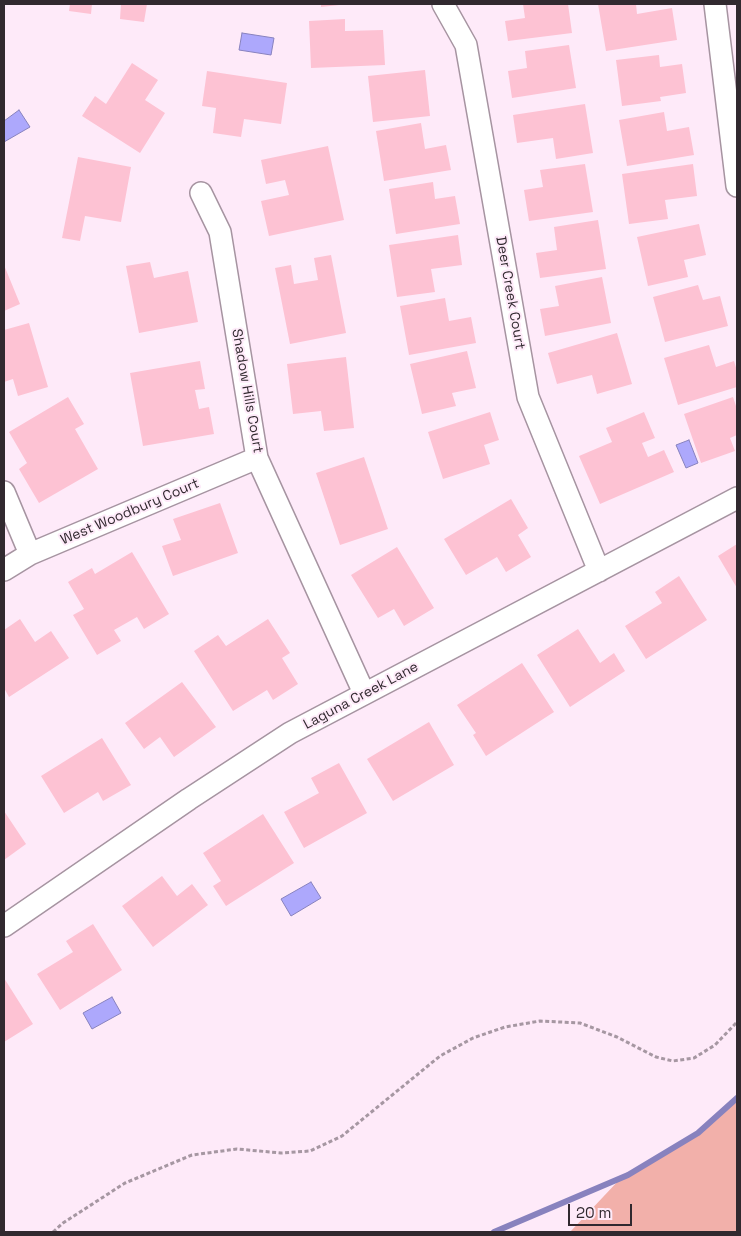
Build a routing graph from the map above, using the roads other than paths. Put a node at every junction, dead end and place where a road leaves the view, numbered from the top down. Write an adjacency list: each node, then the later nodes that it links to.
1 (715, 4): 3 (street)
2 (444, 6): 10 (street, Deer Creek Court)
3 (737, 186)
4 (201, 193): 5 (street, Shadow Hills Court)
5 (257, 458): 8 (street, West Woodbury Court); 11 (street, Shadow Hills Court)
6 (4, 492): 8 (street)
7 (737, 498): 10 (street, Laguna Creek Lane)
8 (30, 554): 9 (street, West Woodbury Court)
9 (4, 570)
10 (599, 572): 11 (street, Laguna Creek Lane)
11 (364, 693): 12 (street, Laguna Creek Lane)
12 (4, 926)

